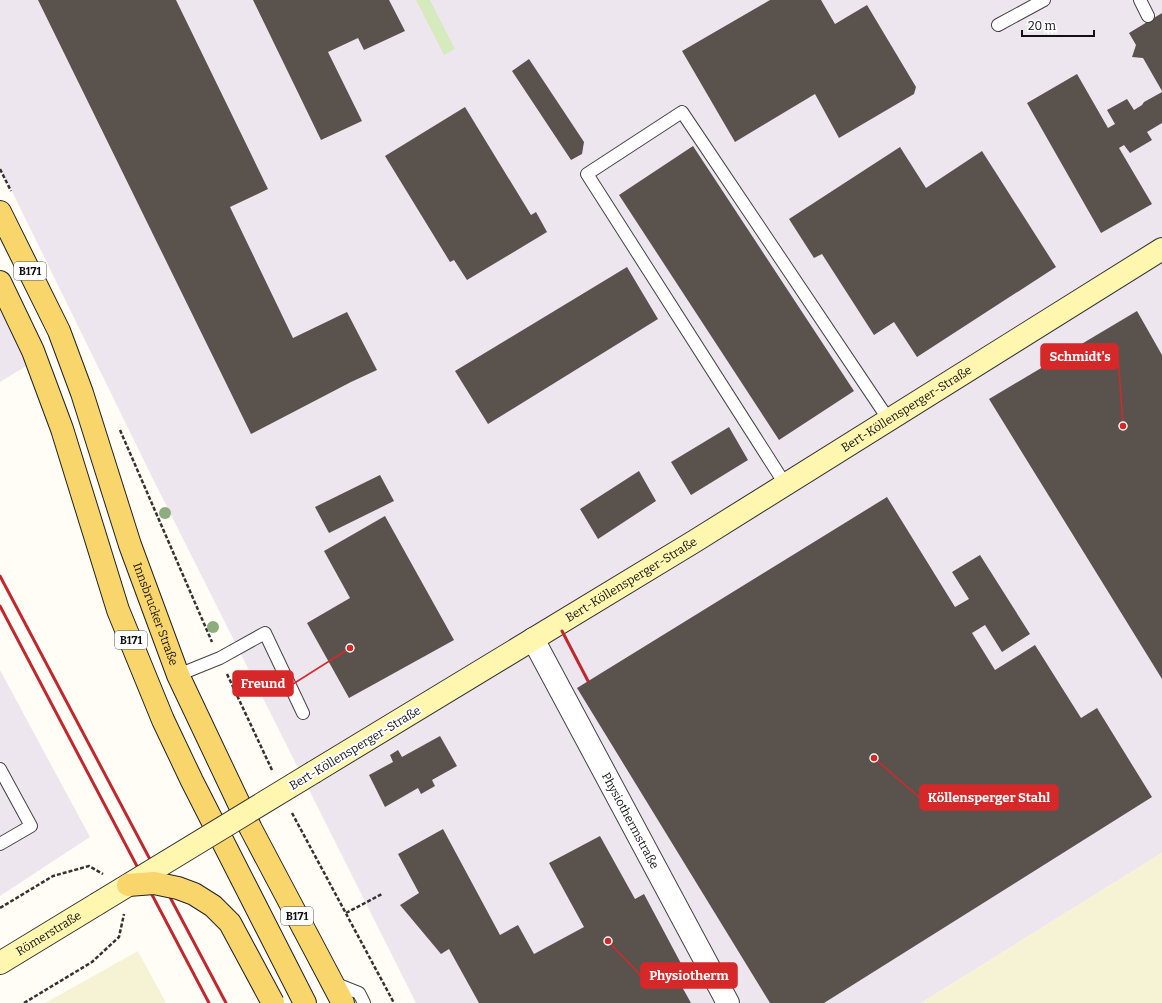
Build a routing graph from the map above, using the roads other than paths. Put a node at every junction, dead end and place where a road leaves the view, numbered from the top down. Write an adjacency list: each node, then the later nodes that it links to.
1 (1044, 0): 4 (lane)
2 (1140, 0): 3 (lane)
3 (1148, 16)
4 (998, 25)
5 (7, 204): 11 (main road, Innsbrucker Straße / B171)
6 (1162, 249): 8 (street, Bert-Köllensperger-Straße)
7 (0, 282): 20 (main road, B171)
8 (889, 420): 9 (street, Bert-Köllensperger-Straße); 9 (lane)
9 (785, 484): 10 (street, Bert-Köllensperger-Straße)
10 (532, 639): 15 (street, Bert-Köllensperger-Straße, bridge); 23 (street, Physiothermstraße)
11 (178, 674): 12 (lane); 18 (main road, Innsbrucker Straße / B171)
12 (303, 713)
13 (0, 769): 14 (lane)
14 (0, 844)
15 (128, 885): 16 (street, Bert-Köllensperger-Straße, bridge); 19 (main road, bridge)
16 (97, 904): 17 (street, Römerstraße)
17 (0, 963)
18 (332, 982): 21 (main road, Innsbrucker Straße / B171); 22 (lane)
19 (273, 1003)
20 (305, 1003)
21 (343, 1003)
22 (364, 1003)
23 (728, 1003)

